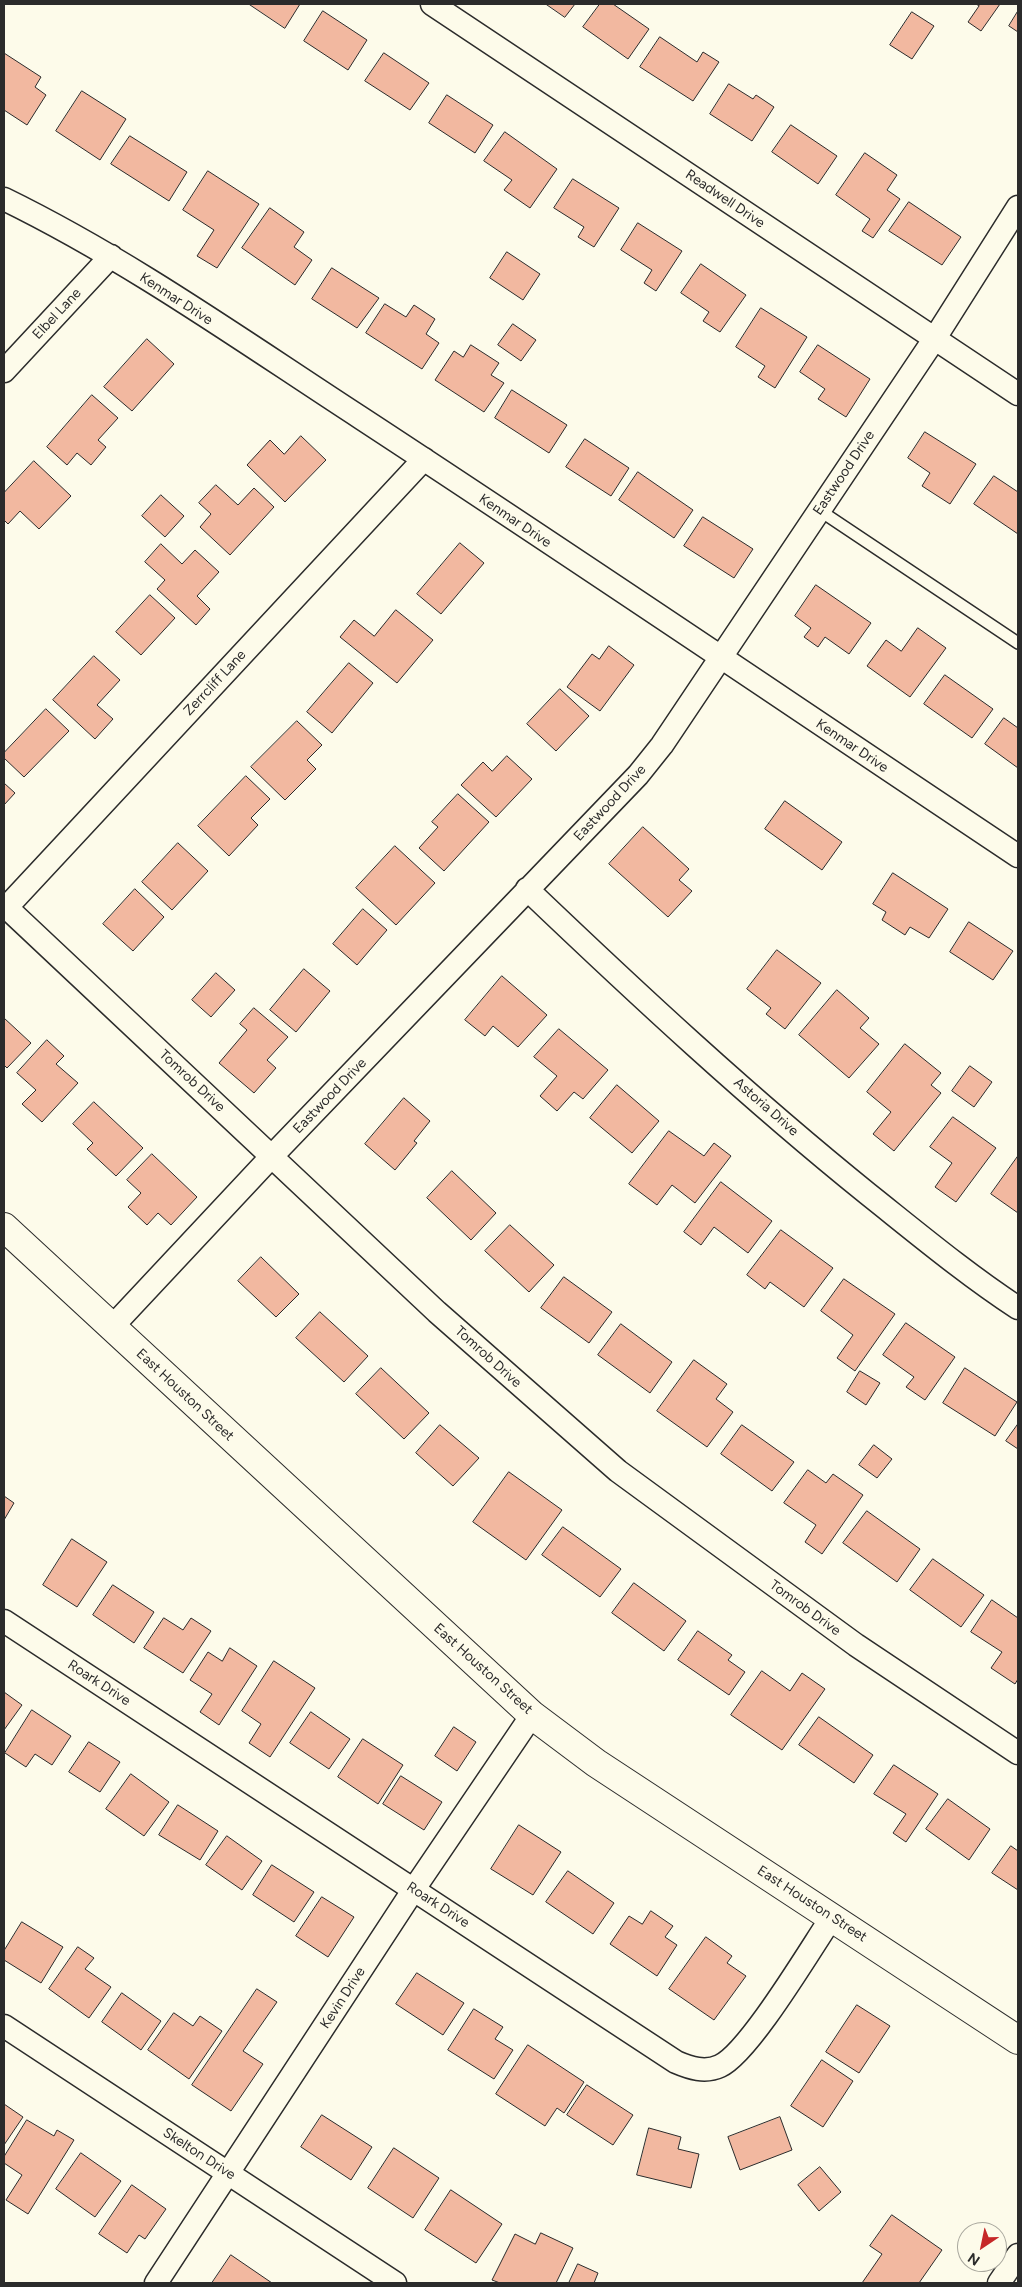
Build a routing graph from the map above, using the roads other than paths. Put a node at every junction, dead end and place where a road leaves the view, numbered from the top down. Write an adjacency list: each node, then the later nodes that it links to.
1 (432, 4): 5 (street, Readwell Drive)
2 (4, 199): 4 (street, Kenmar Drive)
3 (1018, 207): 5 (street, Eastwood Drive)
4 (111, 256): 6 (street, Elbel Lane); 8 (street, Kenmar Drive)
5 (934, 338): 7 (street, Readwell Drive); 9 (street, Eastwood Drive)
6 (4, 371)
7 (1018, 394)
8 (424, 459): 11 (street, Kenmar Drive); 14 (street, Zerrcliff Lane)
9 (819, 510): 10 (lane); 11 (street, Eastwood Drive)
10 (1018, 643)
11 (719, 657): 12 (street, Kenmar Drive); 13 (street, Eastwood Drive)
12 (1018, 856)
13 (527, 889): 15 (street, Eastwood Drive); 17 (street, Astoria Drive)
14 (5, 906): 15 (street, Tomrob Drive)
15 (272, 1156): 18 (street, Eastwood Drive); 21 (street, Tomrob Drive)
16 (4, 1226): 18 (main road, East Houston Street)
17 (1018, 1308)
18 (111, 1328): 20 (main road, East Houston Street)
19 (4, 1621): 22 (street, Roark Drive)
20 (532, 1715): 22 (street, Kevin Drive); 23 (main road, East Houston Street)
21 (1018, 1753)
22 (414, 1889): 23 (street, Roark Drive); 26 (street, Kevin Drive)
23 (832, 1917): 25 (main road, East Houston Street)
24 (4, 2026): 26 (street, Skelton Drive)
25 (1018, 2040)
26 (229, 2174): 28 (street, Kevin Drive); 29 (street, Skelton Drive)
27 (1018, 2254): 30 (street)
28 (156, 2283)
29 (395, 2283)
30 (1000, 2283)

